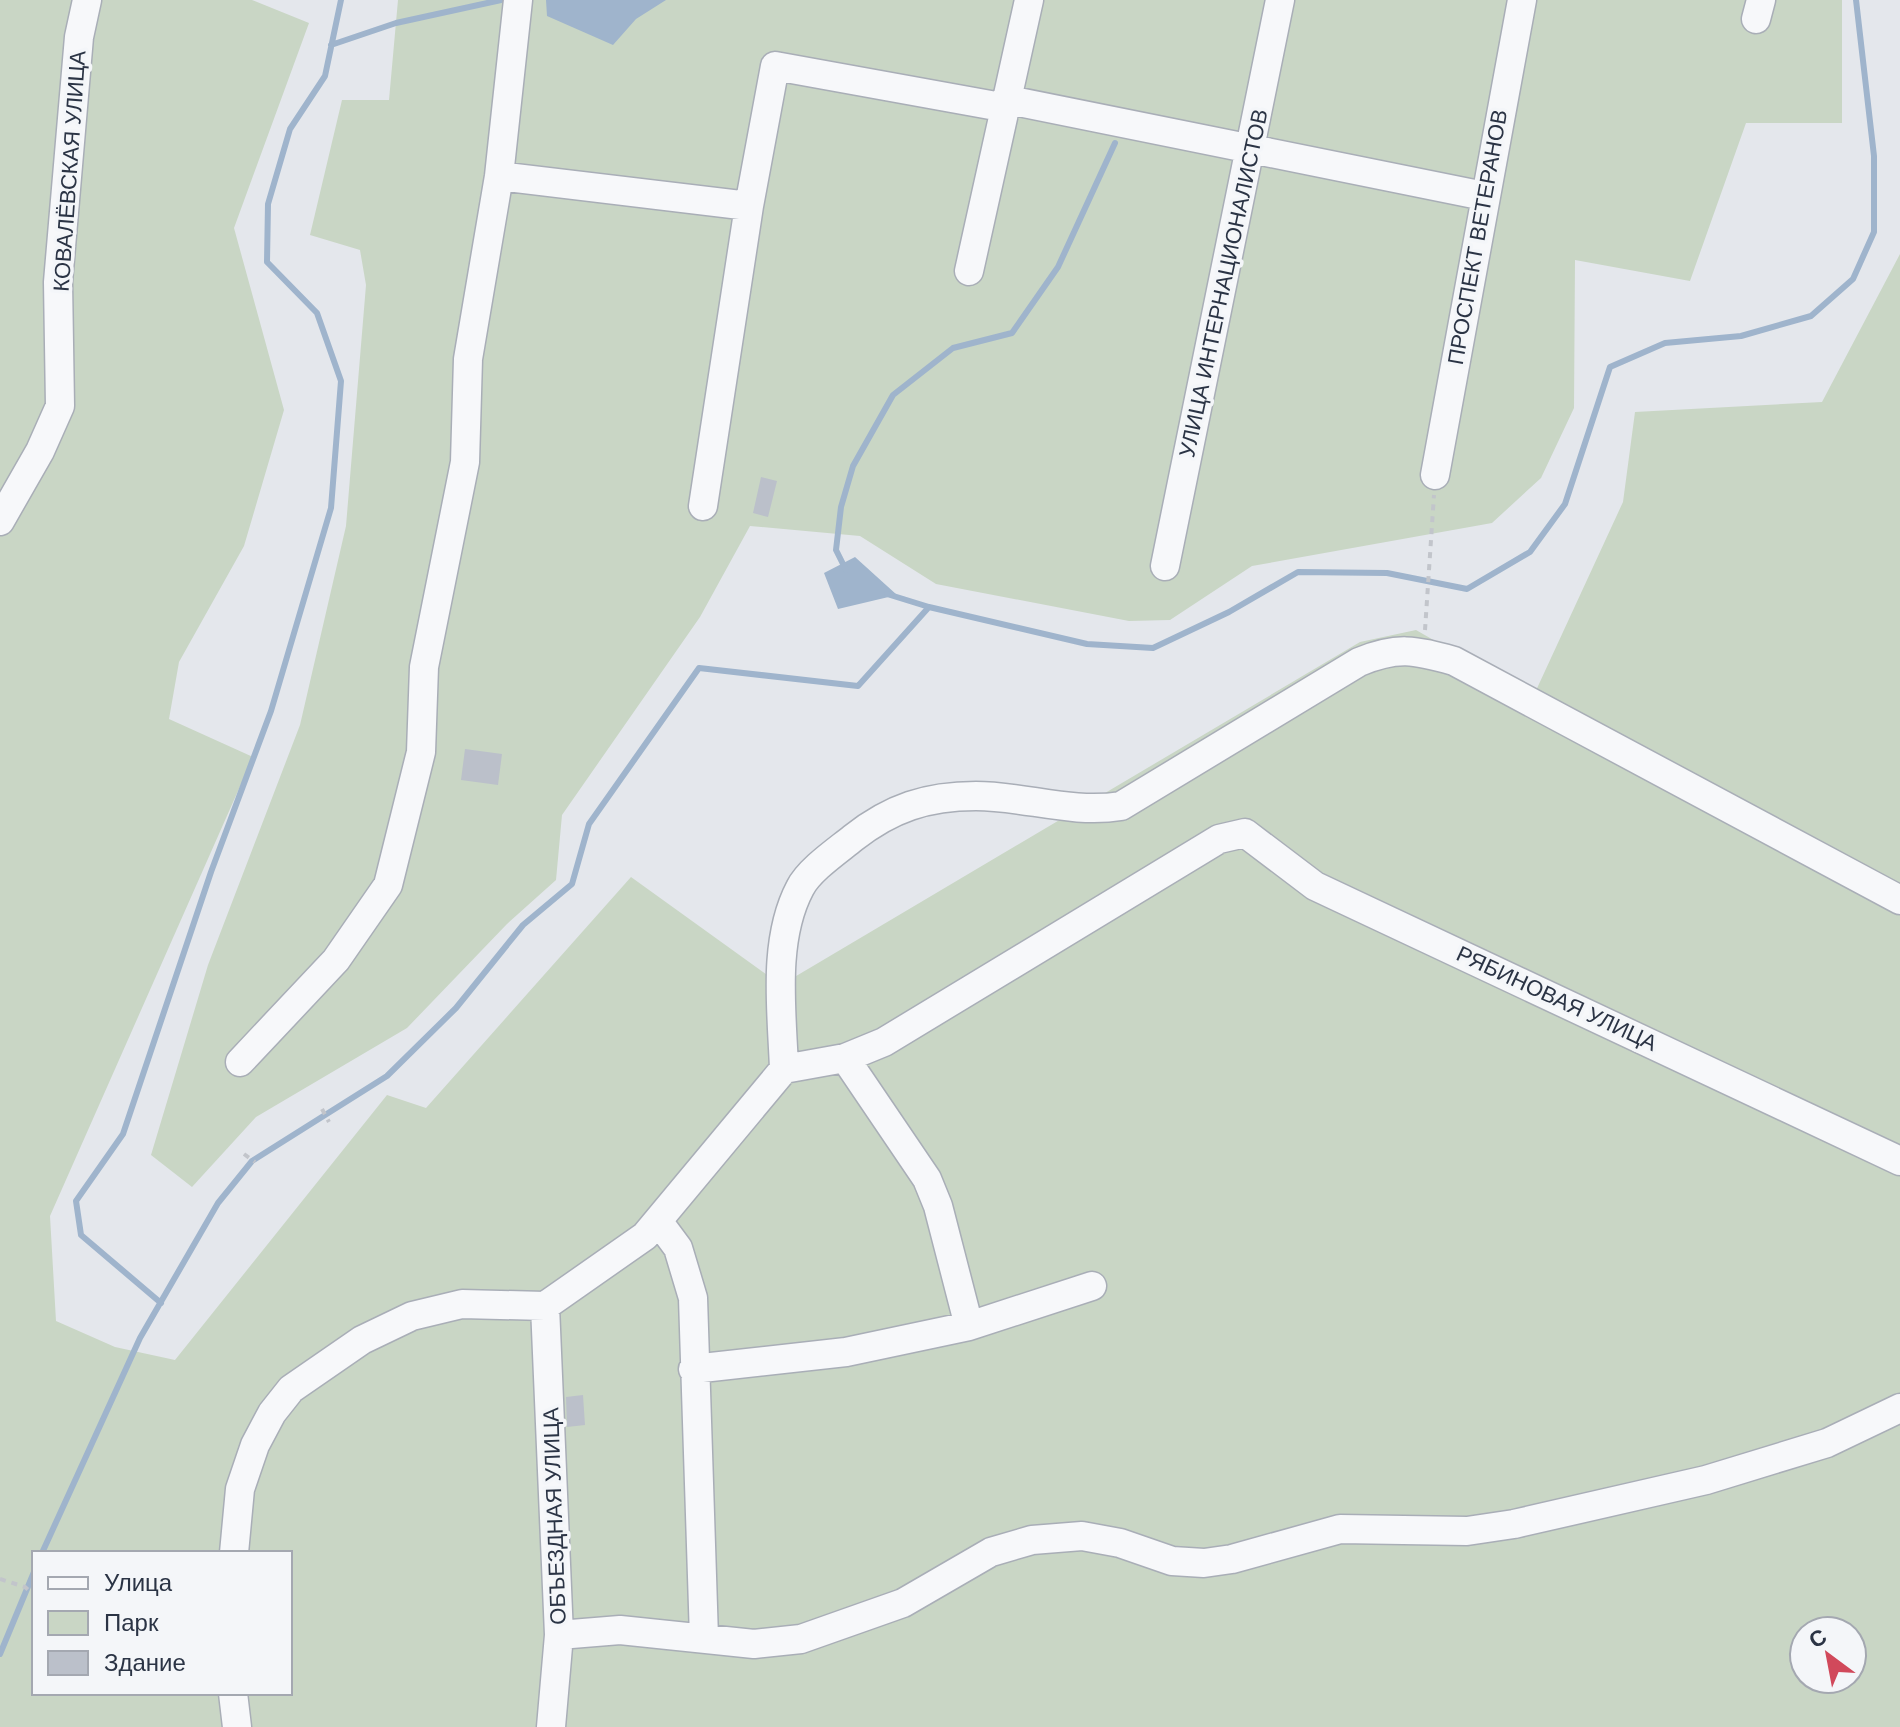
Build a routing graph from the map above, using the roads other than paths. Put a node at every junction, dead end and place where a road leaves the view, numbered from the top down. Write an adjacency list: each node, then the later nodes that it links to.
1 (87, 0): 14 (street, КОВАЛЁВСКАЯ УЛИЦА)
2 (518, 0): 8 (street)
3 (1029, 0): 6 (street)
4 (1280, 0): 7 (street, УЛИЦА ИНТЕРНАЦИОНАЛИСТОВ)
5 (1522, 0): 9 (street, ПРОСПЕКТ ВЕТЕРАНОВ)
6 (1008, 104): 7 (street); 10 (street); 11 (street)
7 (1250, 149): 9 (street); 15 (street, УЛИЦА ИНТЕРНАЦИОНАЛИСТОВ)
8 (499, 176): 10 (street); 18 (street)
9 (1484, 196): 12 (street, ПРОСПЕКТ ВЕТЕРАНОВ)
10 (749, 206): 13 (street)
11 (969, 271)
12 (1435, 475)
13 (703, 506)
14 (0, 521)
15 (1165, 566)
16 (1900, 900): 19 (street)
17 (845, 1058): 19 (street); 20 (street, РЯБИНОВАЯ УЛИЦА); 24 (street)
18 (240, 1062)
19 (784, 1069): 21 (street)
20 (1900, 1161)
21 (658, 1221): 23 (street); 25 (street)
22 (1092, 1286): 24 (street)
23 (545, 1306): 27 (street); 28 (street, ОБЪЕЗДНАЯ УЛИЦА)
24 (969, 1326): 25 (street)
25 (693, 1369): 29 (street)
26 (1900, 1408): 29 (street)
27 (234, 1551)
28 (559, 1635): 29 (street); 32 (street, ОБЪЕЗДНАЯ УЛИЦА)
29 (704, 1638)
30 (233, 1695): 31 (street)
31 (237, 1727)
32 (551, 1727)

